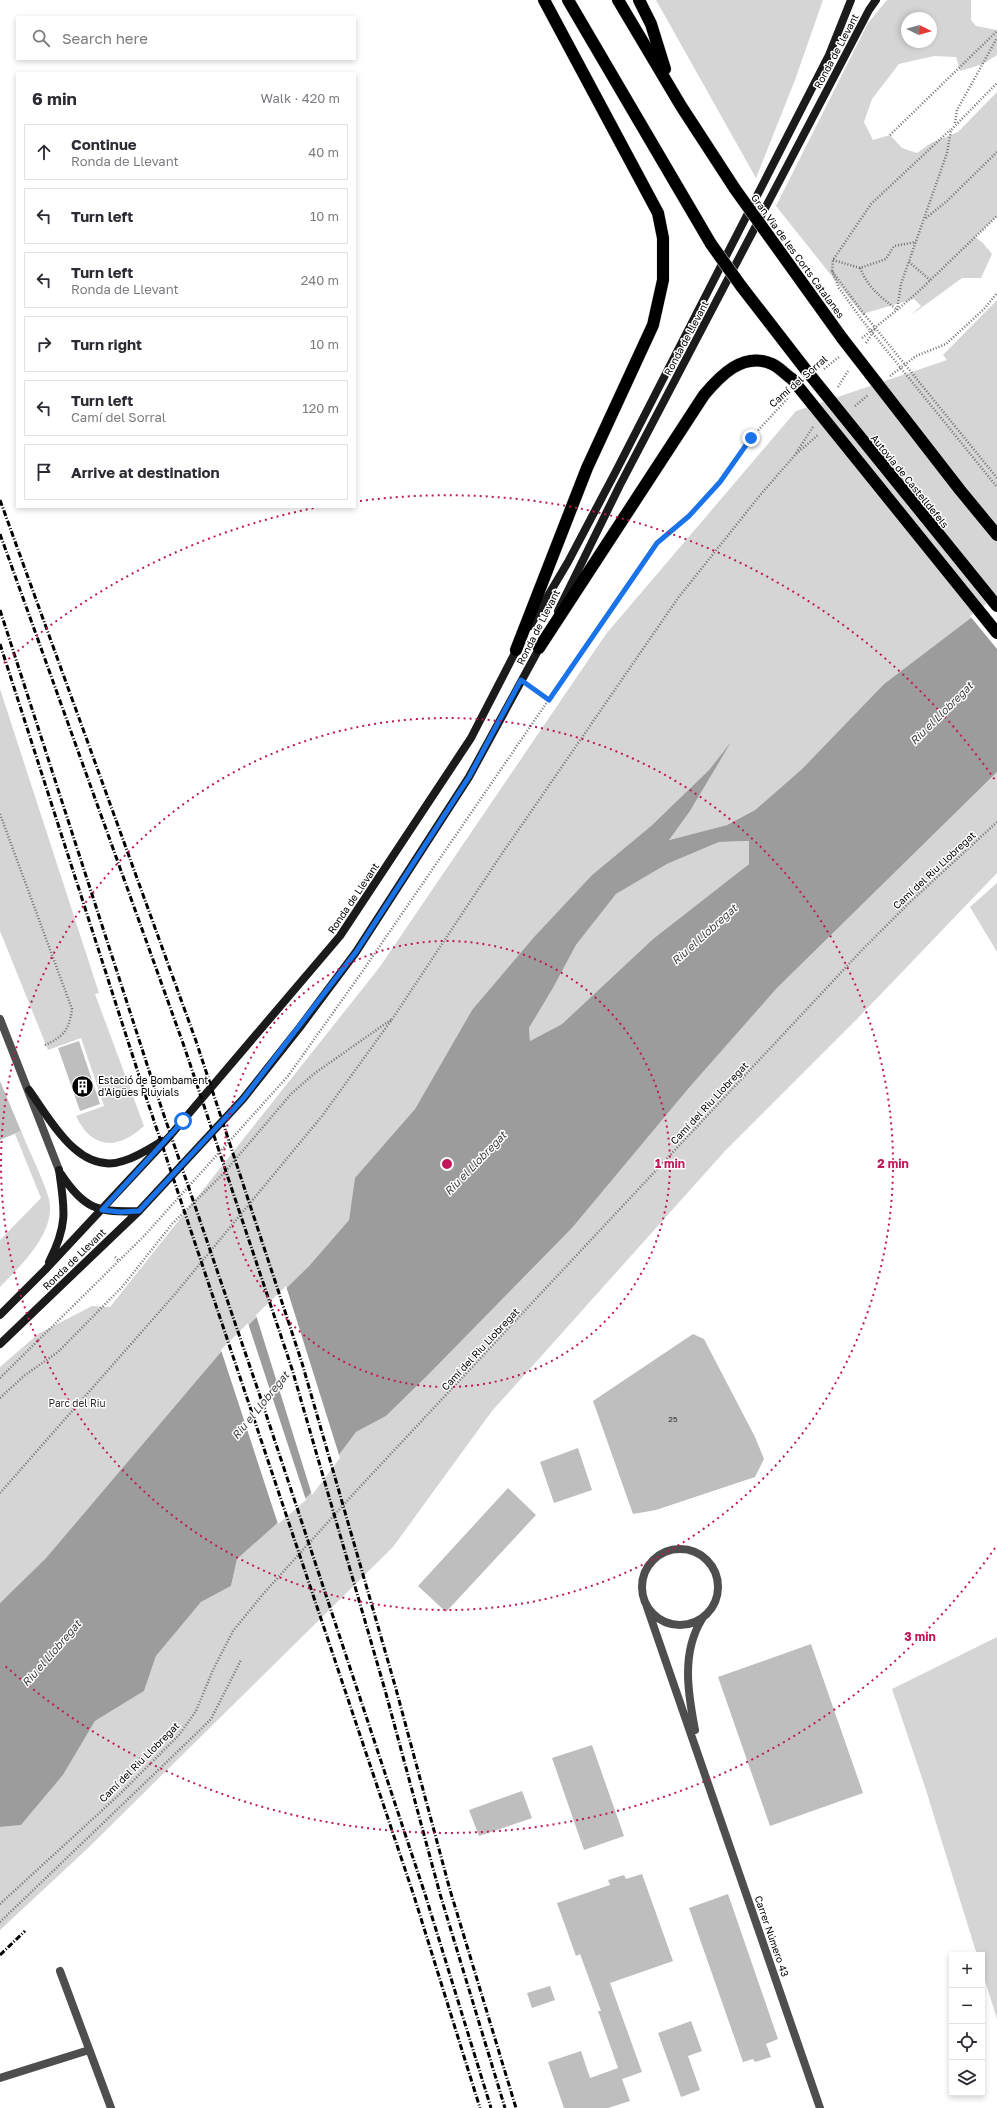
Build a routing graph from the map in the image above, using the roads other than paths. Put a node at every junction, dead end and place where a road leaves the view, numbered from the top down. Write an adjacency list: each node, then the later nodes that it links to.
1 (544, 0): 12 (highway)
2 (568, 0): 9 (highway, Autovia de Castelldefels, bridge)
3 (618, 0): 7 (highway)
4 (639, 0): 7 (highway)
5 (851, 0): 12 (main road, Ronda de Llevant)
6 (876, 0): 11 (main road, Ronda de Llevant)
7 (672, 90): 8 (highway, Gran Via de les Corts Catalanes, bridge)
8 (997, 535)
9 (997, 606)
10 (997, 633): 11 (highway, bridge)
11 (539, 648): 18 (main road, Ronda de Llevant)
12 (516, 650): 15 (main road, Ronda de Llevant)
13 (0, 1020): 14 (street)
14 (29, 1090): 15 (main road); 16 (street)
15 (169, 1137): 17 (main road, Ronda de Llevant)
16 (59, 1170): 17 (main road); 19 (main road)
17 (102, 1210): 18 (main road); 19 (main road, Ronda de Llevant)
18 (139, 1211): 21 (main road, Ronda de Llevant)
19 (46, 1270): 20 (main road, Ronda de Llevant)
20 (0, 1315)
21 (0, 1344)
22 (647, 1607): 23 (street); 23 (street); 24 (street, Carrer Número 43)
23 (704, 1617): 24 (street, Carrer Número 43)
24 (704, 1770): 29 (street, Carrer Número 43)
25 (60, 1971): 26 (street)
26 (90, 2050): 27 (street); 28 (street)
27 (0, 2078)
28 (111, 2108)
29 (820, 2108)

